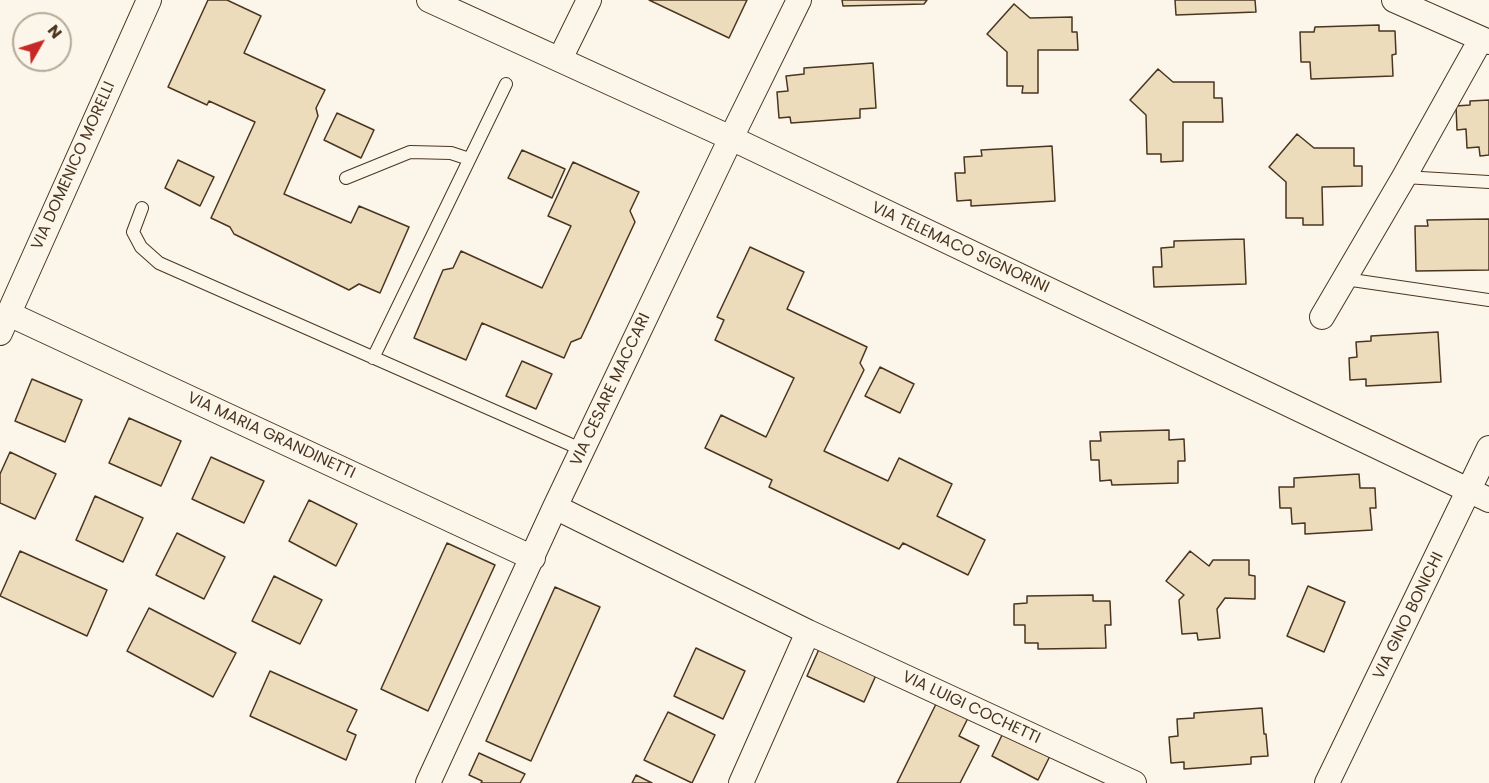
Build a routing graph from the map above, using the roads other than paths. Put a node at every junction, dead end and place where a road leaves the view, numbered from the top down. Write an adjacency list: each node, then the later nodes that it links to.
1 (148, 0): 18 (street, VIA DOMENICO MORELLI)
2 (429, 0): 7 (street, VIA TELEMACO SIGNORINI)
3 (589, 0): 7 (street)
4 (799, 0): 9 (street, VIA CESARE MACCARI)
5 (1395, 0): 6 (street)
6 (1485, 41): 11 (street)
7 (560, 59): 9 (street, VIA TELEMACO SIGNORINI)
8 (506, 84): 10 (lane)
9 (730, 138): 21 (street, VIA CESARE MACCARI); 22 (street, VIA TELEMACO SIGNORINI)
10 (469, 159): 12 (lane); 19 (lane)
11 (1404, 177): 13 (lane); 15 (street)
12 (346, 178)
13 (1489, 182)
14 (142, 208): 19 (lane)
15 (1345, 279): 16 (lane); 17 (street)
16 (1489, 300)
17 (1322, 317)
18 (4, 323): 24 (street, VIA MARIA GRANDINETTI)
19 (373, 358): 21 (lane)
20 (1489, 448): 22 (street, VIA GINO BONICHI)
21 (583, 450): 23 (street, VIA CESARE MACCARI)
22 (1479, 495): 29 (street, VIA GINO BONICHI)
23 (555, 507): 24 (street, VIA CESARE MACCARI); 25 (street, VIA LUIGI COCHETTI)
24 (533, 558): 26 (street, VIA CESARE MACCARI)
25 (808, 632): 27 (street); 28 (street, VIA LUIGI COCHETTI)
26 (428, 783)
27 (741, 783)
28 (1134, 783)
29 (1327, 783)

